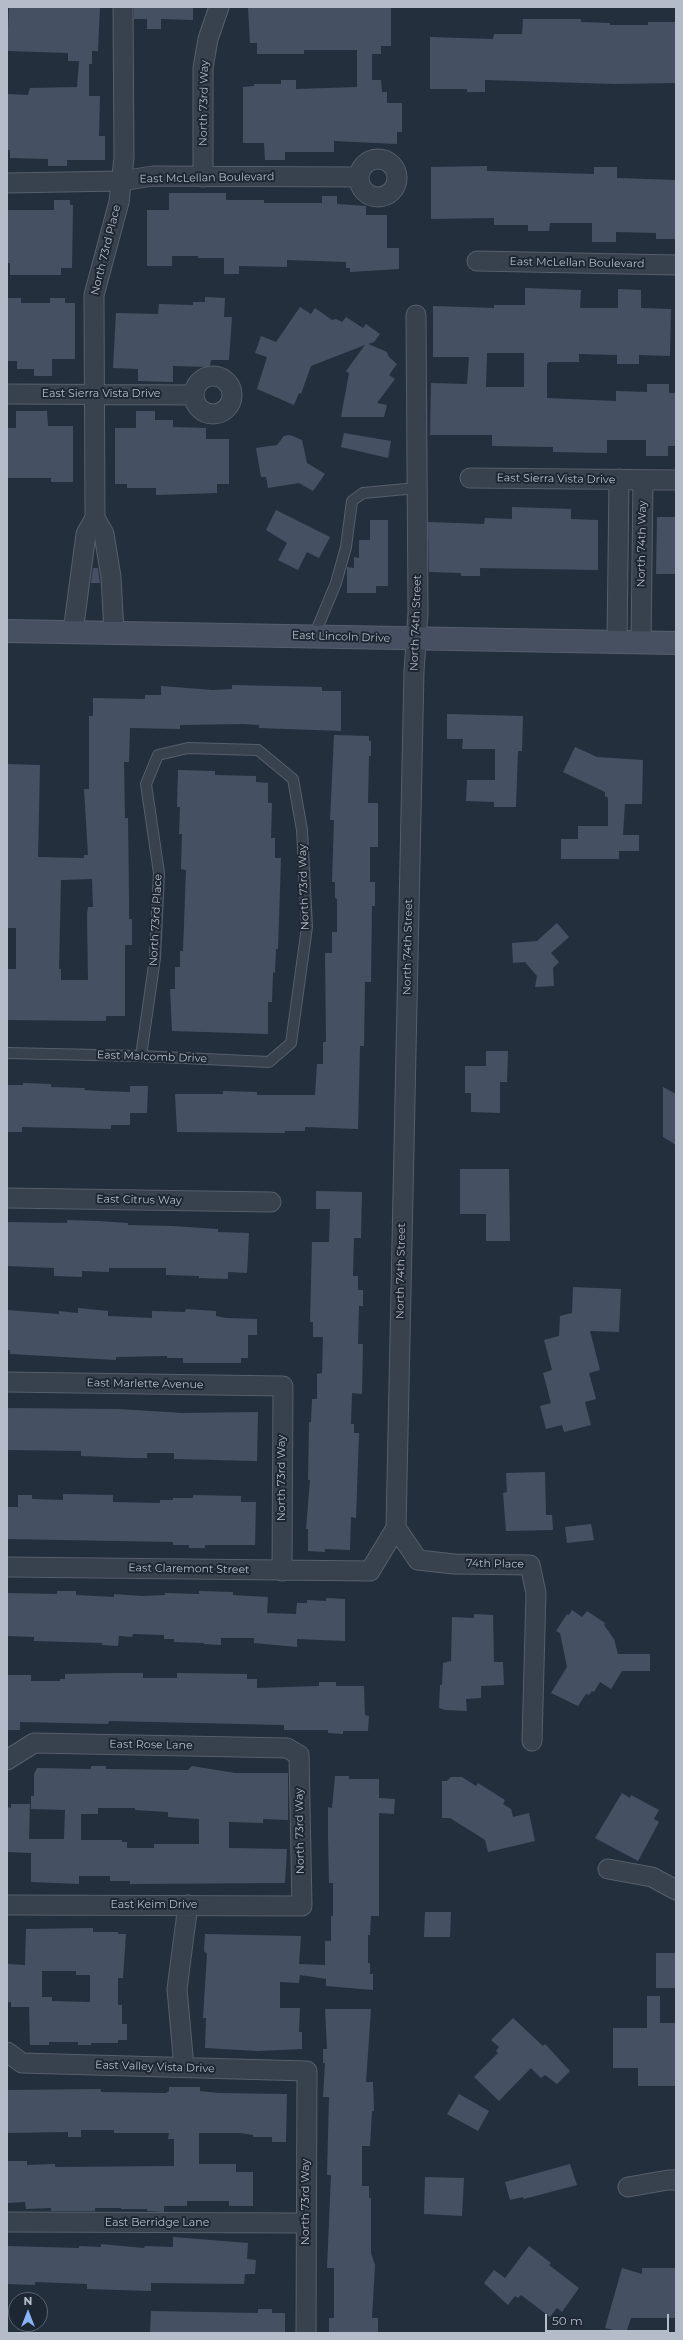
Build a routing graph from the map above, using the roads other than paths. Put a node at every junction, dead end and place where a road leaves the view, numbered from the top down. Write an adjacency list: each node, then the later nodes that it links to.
1 (123, 7): 5 (street, North 73rd Place)
2 (219, 7): 3 (street, North 73rd Way)
3 (203, 177): 4 (street, East McLellan Boulevard); 5 (street, East McLellan Boulevard)
4 (359, 177)
5 (121, 181): 6 (street, East McLellan Boulevard); 11 (street, North 73rd Place)
6 (7, 183)
7 (477, 261): 8 (street, East McLellan Boulevard)
8 (676, 265)
9 (416, 316): 17 (street, North 74th Street)
10 (7, 394): 11 (street, East Sierra Vista Drive)
11 (95, 394): 12 (street, East Sierra Vista Drive); 18 (street, North 73rd Place)
12 (194, 395)
13 (470, 478): 14 (street, East Sierra Vista Drive)
14 (619, 479): 15 (street, East Sierra Vista Drive); 24 (street)
15 (643, 480): 16 (street); 25 (street, North 74th Way)
16 (676, 480)
17 (417, 488): 22 (lane); 23 (street, North 74th Street)
18 (95, 518): 20 (street, North 73rd Place); 21 (street, North 73rd Place)
19 (7, 631): 20 (main road, East Lincoln Drive)
20 (74, 632): 21 (main road, East Lincoln Drive)
21 (114, 632): 22 (main road, East Lincoln Drive)
22 (314, 636): 23 (main road, East Lincoln Drive)
23 (416, 639): 24 (main road, East Lincoln Drive); 35 (street, North 74th Street)
24 (617, 642): 25 (main road, East Lincoln Drive)
25 (641, 642): 26 (main road, East Lincoln Drive)
26 (676, 643)
27 (292, 779): 28 (lane, North 73rd Way); 30 (lane, North 73rd Place)
28 (291, 1043): 30 (lane, East Malcomb Drive)
29 (7, 1053): 30 (lane, East Malcomb Drive)
30 (141, 1056)
31 (7, 1198): 32 (street, East Citrus Way)
32 (271, 1202)
33 (7, 1382): 34 (street, East Marlette Avenue)
34 (283, 1386): 37 (street, North 73rd Way)
35 (396, 1528): 37 (street, East Claremont Street); 38 (street, 74th Place)
36 (7, 1567): 37 (street, East Claremont Street)
37 (282, 1571)
38 (532, 1741)
39 (298, 1755): 40 (street, East Rose Lane); 45 (street, North 73rd Way)
40 (7, 1760)
41 (608, 1869): 42 (street)
42 (676, 1890)
43 (7, 1905): 44 (street, East Keim Drive)
44 (188, 1905): 45 (street, East Keim Drive); 47 (street)
45 (302, 1906)
46 (7, 2052): 47 (street, East Valley Vista Drive)
47 (184, 2067): 48 (street, East Valley Vista Drive)
48 (307, 2071): 52 (street, North 73rd Way)
49 (676, 2180): 50 (street)
50 (628, 2186)
51 (7, 2222): 52 (street, East Berridge Lane)
52 (306, 2224): 53 (street, North 73rd Way)
53 (306, 2333)

